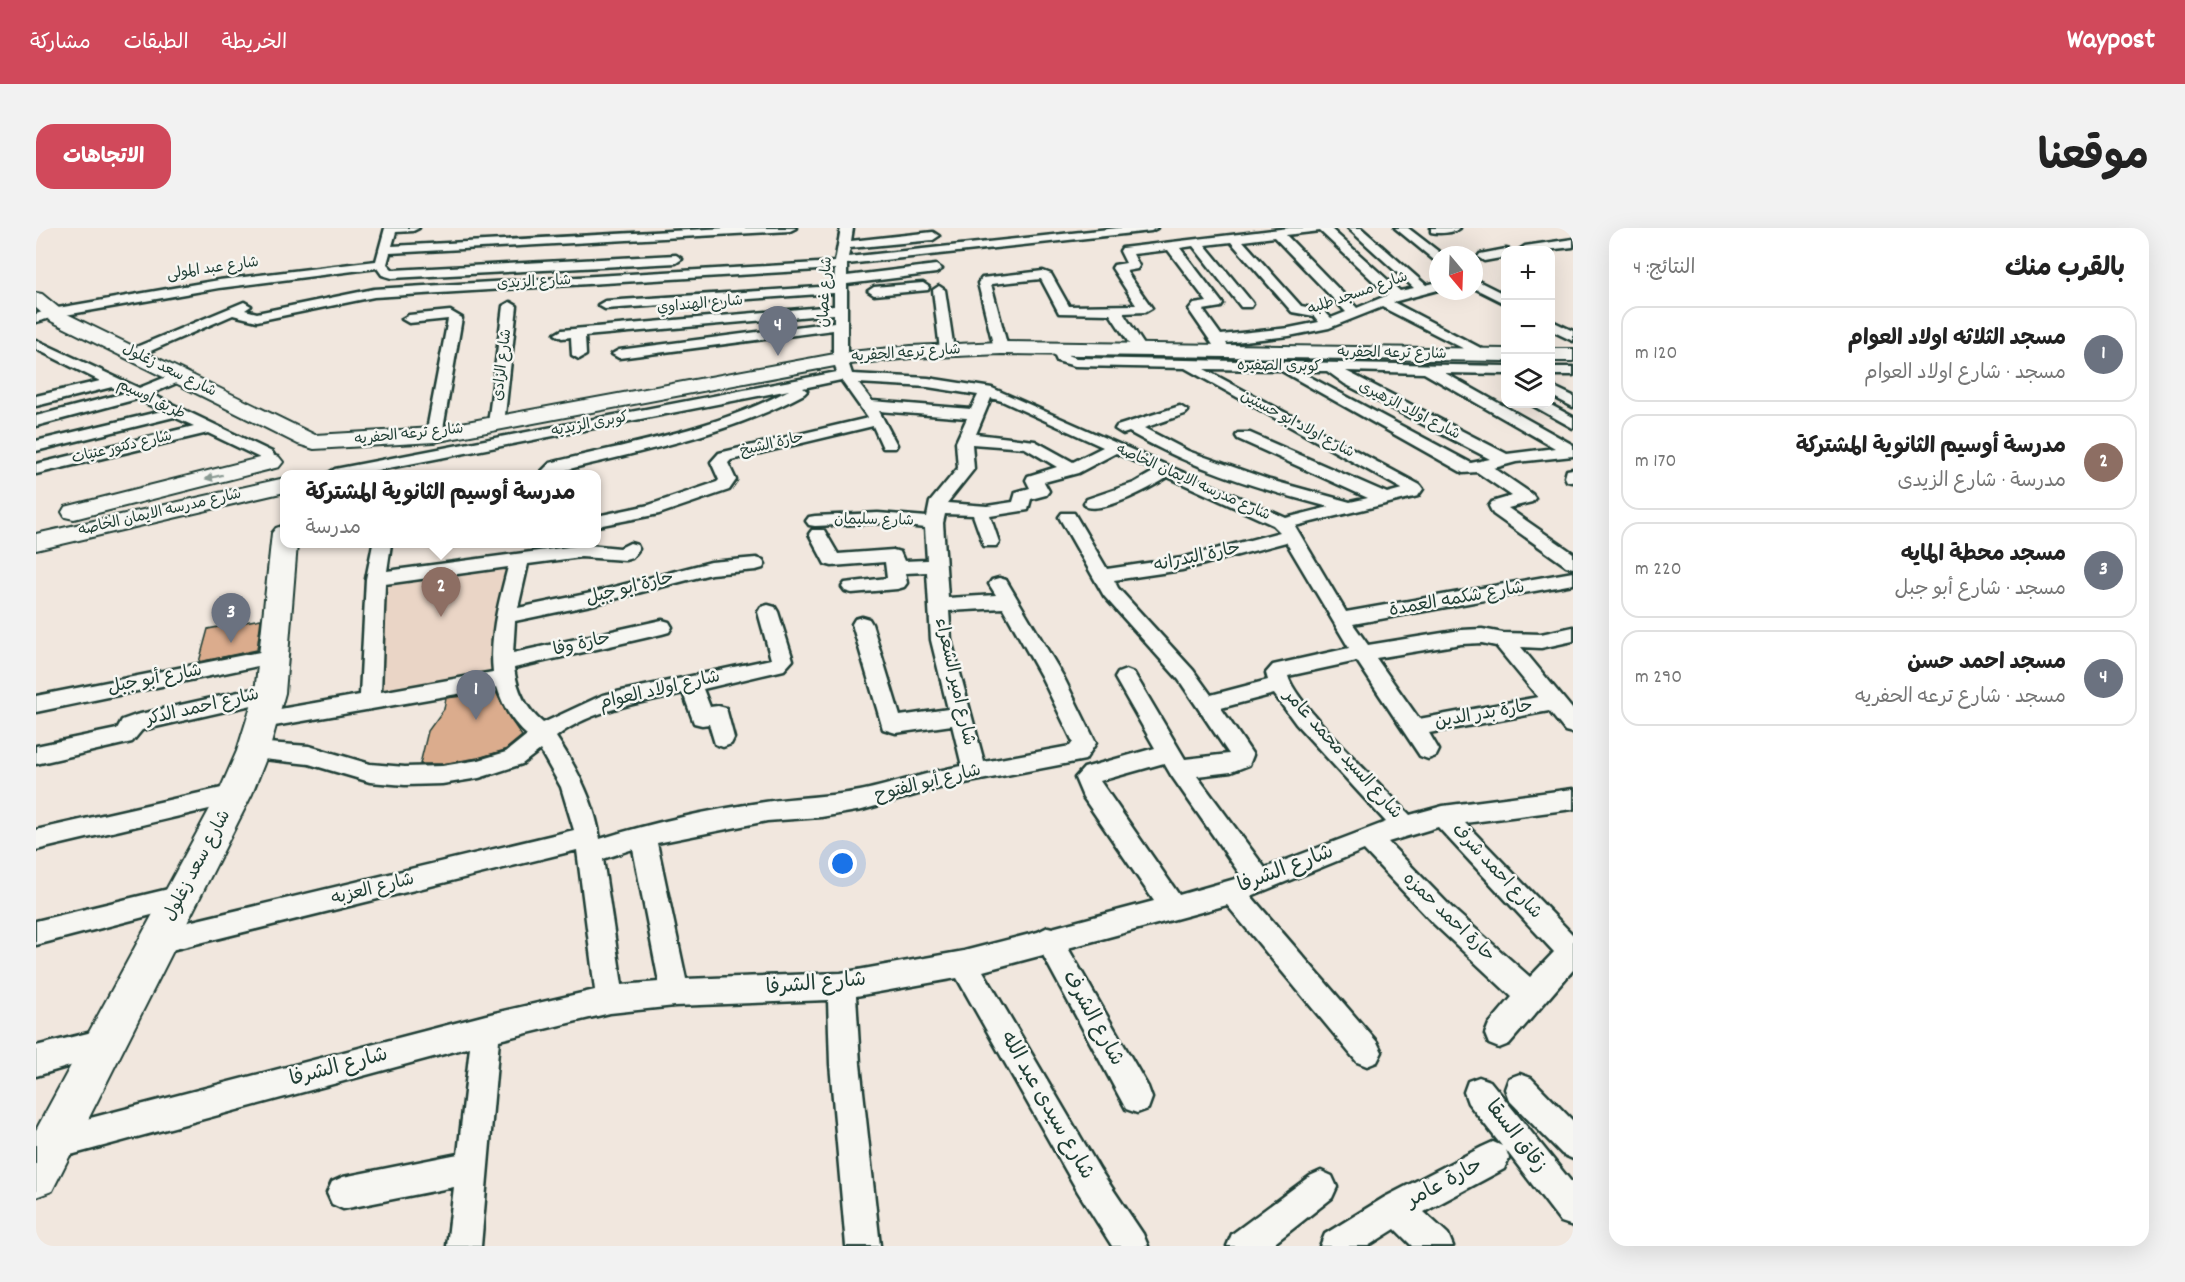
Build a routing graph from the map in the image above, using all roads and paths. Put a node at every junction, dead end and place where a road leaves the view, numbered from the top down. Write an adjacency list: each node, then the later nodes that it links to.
1 (413, 228): 9 (street)
2 (790, 228): 19 (street)
3 (847, 228): 21 (street, شارع غصان)
4 (1151, 228): 21 (street)
5 (1317, 228): 11 (street)
6 (1323, 228): 34 (street)
7 (1354, 228): 31 (street)
8 (1401, 228): 20 (street)
9 (390, 229): 19 (street)
10 (1433, 229): 12 (street)
11 (1277, 233): 14 (street); 44 (street)
12 (1450, 233)
13 (951, 234): 21 (street)
14 (1234, 238): 15 (street); 47 (street)
15 (1196, 242): 17 (street); 38 (street)
16 (1573, 243): 18 (street)
17 (1171, 245): 42 (street); 53 (street)
18 (1552, 246)
19 (385, 250): 25 (street)
20 (1429, 250)
21 (841, 254): 28 (street, شارع غصان); 43 (street, شارع الزيدى)
22 (1501, 255): 23 (street)
23 (1484, 257)
24 (692, 258): 25 (street, شارع عبد المولى)
25 (382, 267): 45 (street, شارع عبد المولى)
26 (936, 269): 28 (street)
27 (1483, 283): 35 (street)
28 (841, 288): 29 (street); 39 (street); 41 (street, شارع غصان)
29 (923, 288)
30 (1429, 288): 31 (street, شارع مسجد طلبه)
31 (1423, 289): 34 (street, شارع مسجد طلبه)
32 (346, 290): 43 (street)
33 (939, 290): 55 (street)
34 (1397, 296): 37 (street, شارع مسجد طلبه)
35 (1501, 296)
36 (36, 298): 45 (street, شارع سعد زغلول)
37 (1382, 302): 44 (street, شارع مسجد طلبه); 66 (street)
38 (1246, 304)
39 (605, 305)
40 (510, 306): 94 (street, شارع الزادى)
41 (840, 309): 48 (street, شارع غصان); 50 (street, شارع الهنداوي)
42 (1114, 309): 54 (street); 58 (street)
43 (231, 311): 59 (street)
44 (1355, 314): 47 (street, شارع مسجد طلبه)
45 (44, 316): 59 (street, شارع سعد زغلول)
46 (409, 319): 98 (street)
47 (1329, 324): 53 (street, شارع مسجد طلبه)
48 (840, 325): 60 (street); 70 (street, شارع غصان)
49 (1555, 326): 52 (street)
50 (578, 333): 51 (street, شارع الهنداوي); 61 (street)
51 (562, 334)
52 (1573, 337)
53 (1221, 346): 65 (street, شارع ترعه الحفريه); 67 (street, شارع ترعه الحفريه)
54 (1001, 348): 55 (street, شارع ترعه الحفريه); 56 (street, شارع ترعه الحفريه)
55 (947, 350): 70 (street, شارع ترعه الحفريه)
56 (1059, 350): 58 (street, شارع ترعه الحفريه); 65 (street, كوبرى الصفيره)
57 (38, 351): 73 (street, طريق اوسيم)
58 (1141, 351): 65 (street, شارع ترعه الحفريه)
59 (134, 354): 74 (street, شارع سعد زغلول)
60 (619, 354)
61 (579, 355)
62 (1400, 355): 66 (street, شارع ترعه الحفريه); 67 (street, شارع ترعه الحفريه); 69 (street)
63 (1555, 355): 64 (street)
64 (1573, 355)
65 (1187, 359): 68 (street, كوبرى الصفيره); 114 (street, شارع اولاد ابو حسنين)
66 (1490, 360): 69 (street, كوبرى الصفيره); 75 (street)
67 (1327, 361): 68 (street, كوبرى الصفيره); 69 (street, كوبرى الصفيره); 106 (street, شارع اولاد الزهيرى)
68 (1283, 368): 108 (street)
69 (1427, 369): 105 (street)
70 (844, 371): 76 (street, كوبرى الزيديه); 80 (street, شارع مدرسه الايمان الخاصه); 84 (street, شارع ترعه الحفريه); 85 (street)
71 (1555, 371): 72 (street)
72 (1573, 371)
73 (95, 374): 77 (street, طريق اوسيم); 78 (street)
74 (181, 376): 81 (street); 107 (street, شارع سعد زغلول)
75 (1501, 377)
76 (814, 381): 86 (street, كوبرى الزيديه); 97 (street)
77 (113, 382): 81 (street, طريق اوسيم); 82 (street)
78 (36, 387)
79 (1555, 391): 83 (street)
80 (987, 392): 90 (street); 101 (street, شارع مدرسه الايمان الخاصه)
81 (138, 394): 89 (street, طريق اوسيم); 92 (street)
82 (36, 402)
83 (1573, 402)
84 (644, 404): 86 (street, كوبرى الزيديه); 94 (street, شارع ترعه الحفريه); 111 (street, كوبرى الزيديه)
85 (866, 405): 90 (street); 91 (street)
86 (679, 408): 97 (street)
87 (1545, 408): 93 (street)
88 (1180, 411): 95 (street)
89 (175, 412): 96 (street, طريق اوسيم); 103 (street)
90 (977, 414): 100 (street)
91 (878, 420): 102 (street); 121 (street, حارة الشيخ)
92 (36, 421)
93 (1573, 423)
94 (496, 424): 98 (street, شارع ترعه الحفريه)
95 (1131, 427): 101 (street); 117 (street)
96 (208, 428): 107 (street, طريق اوسيم); 109 (street, شارع دكتور عنيات)
97 (691, 433): 112 (street)
98 (434, 435): 107 (street, شارع ترعه الحفريه)
99 (1244, 436): 115 (street)
100 (965, 438): 110 (street); 119 (street)
101 (1093, 439): 104 (street, شارع مدرسه الايمان الخاصه)
102 (889, 444)
103 (36, 446)
104 (1114, 448): 110 (street); 113 (street, شارع مدرسه الايمان الخاصه)
105 (1569, 454): 106 (street)
106 (1503, 459): 108 (street)
107 (290, 460): 122 (street, شارع مدرسه الايمان الخاصه, one-way to 122); 125 (street, شارع مدرسه الايمان الخاصه)
108 (1480, 466): 127 (street)
109 (36, 469)
110 (1072, 469): 118 (street, شارع سليمان)
111 (372, 470)
112 (552, 470)
113 (1167, 471): 116 (street); 123 (street, شارع مدرسه الايمان الخاصه)
114 (1412, 492): 115 (street, حارة البدرانه)
115 (1386, 499): 117 (street, حارة البدرانه)
116 (1093, 503)
117 (1349, 508): 123 (street, حارة البدرانه)
118 (980, 511): 119 (street, شارع سليمان); 126 (street)
119 (935, 516): 136 (street, شارع امير الشعراء); 137 (street, شارع سليمان)
120 (1068, 517): 138 (street)
121 (601, 519)
122 (36, 521)
123 (1287, 529): 138 (street, حارة البدرانه); 145 (street)
124 (1573, 539): 127 (street)
125 (36, 542)
126 (990, 542)
127 (1551, 547): 134 (street)
128 (284, 548): 151 (street, شارع سعد زغلول)
129 (381, 548): 140 (street)
130 (578, 548): 133 (street)
131 (589, 548): 132 (street)
132 (630, 549)
133 (520, 560): 140 (street); 144 (street)
134 (1573, 562)
135 (756, 564): 144 (street, حارة ابو جبل)
136 (936, 566): 137 (street); 142 (street, شارع امير الشعراء)
137 (896, 567): 141 (street)
138 (1102, 576): 159 (street)
139 (1573, 578): 145 (street, شارع شكمه العمدة)
140 (376, 579): 157 (street)
141 (852, 587)
142 (938, 605): 160 (street, شارع امير الشعراء); 169 (street, شارع أبو الفتوح)
143 (768, 612): 154 (street, شارع اولاد العوام)
144 (505, 616): 152 (street)
145 (1340, 620): 150 (street)
146 (862, 624): 160 (street)
147 (662, 627): 152 (street, حارة وفا)
148 (1573, 634): 149 (street)
149 (1503, 640): 150 (street); 156 (street)
150 (1361, 653): 155 (street); 163 (street)
151 (275, 656): 158 (street, شارع أبو جبل); 161 (street, شارع سعد زغلول)
152 (503, 671): 157 (street, حارة وفا); 164 (street)
153 (1126, 678): 168 (street)
154 (691, 684): 164 (street, شارع اولاد العوام); 165 (street)
155 (1278, 684): 159 (street); 173 (street, شارع السيد محمد عامر)
156 (1556, 702): 162 (street); 163 (street, حارة بدر الدين)
157 (369, 703): 161 (street, حارة وفا)
158 (36, 704)
159 (1207, 704): 168 (street)
160 (960, 716): 169 (street, شارع امير الشعراء)
161 (262, 721): 164 (street, شارع اولاد العوام); 167 (street, شارع احمد الدكر); 170 (street, شارع سعد زغلول)
162 (1573, 725)
163 (1413, 728): 166 (street)
164 (542, 736): 177 (street)
165 (723, 738)
166 (1428, 750)
167 (36, 755)
168 (1174, 761): 178 (street); 181 (street)
169 (975, 771): 174 (street, شارع أبو الفتوح)
170 (236, 794): 176 (street); 180 (street, شارع سعد زغلول)
171 (1573, 799): 172 (street, شارع الشرفا)
172 (1443, 816): 173 (street, شارع الشرفا); 185 (street, شارع احمد شرف)
173 (1405, 826): 175 (street, شارع الشرفا)
174 (643, 836): 177 (street, شارع أبو الفتوح); 188 (street)
175 (1368, 838): 178 (street, شارع الشرفا); 189 (street, حارة احمد حمزه)
176 (36, 840)
177 (589, 845): 184 (street, شارع العزبه); 190 (street)
178 (1260, 881): 179 (street, شارع الشرفا)
179 (1232, 892): 181 (street, شارع الشرفا); 194 (street)
180 (182, 897): 182 (street); 184 (street, شارع سعد زغلول)
181 (1173, 907): 183 (street, شارع الشرفا)
182 (36, 933)
183 (1047, 939): 186 (street, شارع الشرفا); 198 (street, شارع الشرف)
184 (159, 941): 193 (street, شارع سعد زغلول)
185 (1573, 954): 189 (street)
186 (964, 964): 187 (street, شارع الشرفا); 209 (street, شارع سيدى عبد الله)
187 (841, 986): 188 (street, شارع الشرفا); 208 (street)
188 (675, 993): 190 (street, شارع الشرفا)
189 (1531, 996): 192 (street)
190 (610, 1000): 191 (street, شارع الشرفا)
191 (486, 1029): 201 (street, شارع الشرفا); 202 (street)
192 (1499, 1034)
193 (104, 1043): 195 (street); 201 (street, شارع سعد زغلول)
194 (1367, 1052)
195 (36, 1061)
196 (1520, 1089): 199 (street)
197 (1479, 1092): 206 (street, زقاق السقا)
198 (1137, 1098)
199 (1573, 1143)
200 (1493, 1158): 205 (street, حارة عامر)
201 (40, 1166)
202 (472, 1167): 204 (street); 207 (street)
203 (1321, 1187): 210 (street)
204 (343, 1193)
205 (1397, 1209): 211 (street, حارة عامر); 212 (street, حارة عامر)
206 (1573, 1210)
207 (464, 1246)
208 (863, 1246)
209 (1131, 1246)
210 (1244, 1246)
211 (1336, 1246)
212 (1436, 1246)

